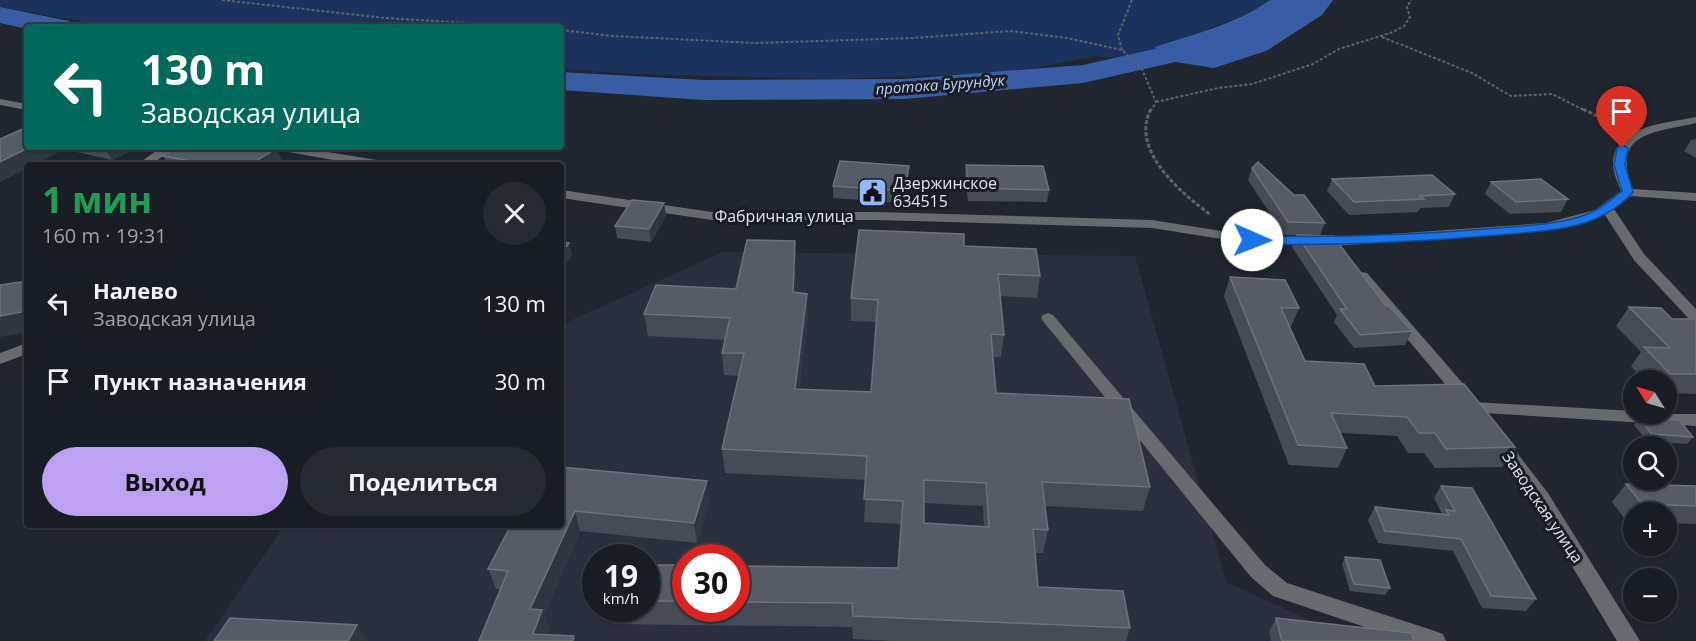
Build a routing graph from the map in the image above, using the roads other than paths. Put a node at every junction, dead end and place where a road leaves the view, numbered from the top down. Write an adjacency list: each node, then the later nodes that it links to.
1 (0, 102): 2 (street)
2 (24, 106)
3 (1696, 120): 8 (street)
4 (165, 150): 6 (street)
5 (295, 150): 7 (street)
6 (147, 162)
7 (365, 162)
8 (1628, 192): 10 (street); 11 (street)
9 (564, 194): 12 (street, Фабричная улица)
10 (1696, 197)
11 (1606, 208): 12 (street); 14 (street)
12 (1333, 242): 17 (street, Заводская улица)
13 (1048, 318): 19 (street)
14 (1696, 318)
15 (24, 349): 16 (street)
16 (0, 359)
17 (1474, 408): 18 (street); 20 (street, Заводская улица)
18 (1696, 420)
19 (1434, 641)
20 (1629, 641)

